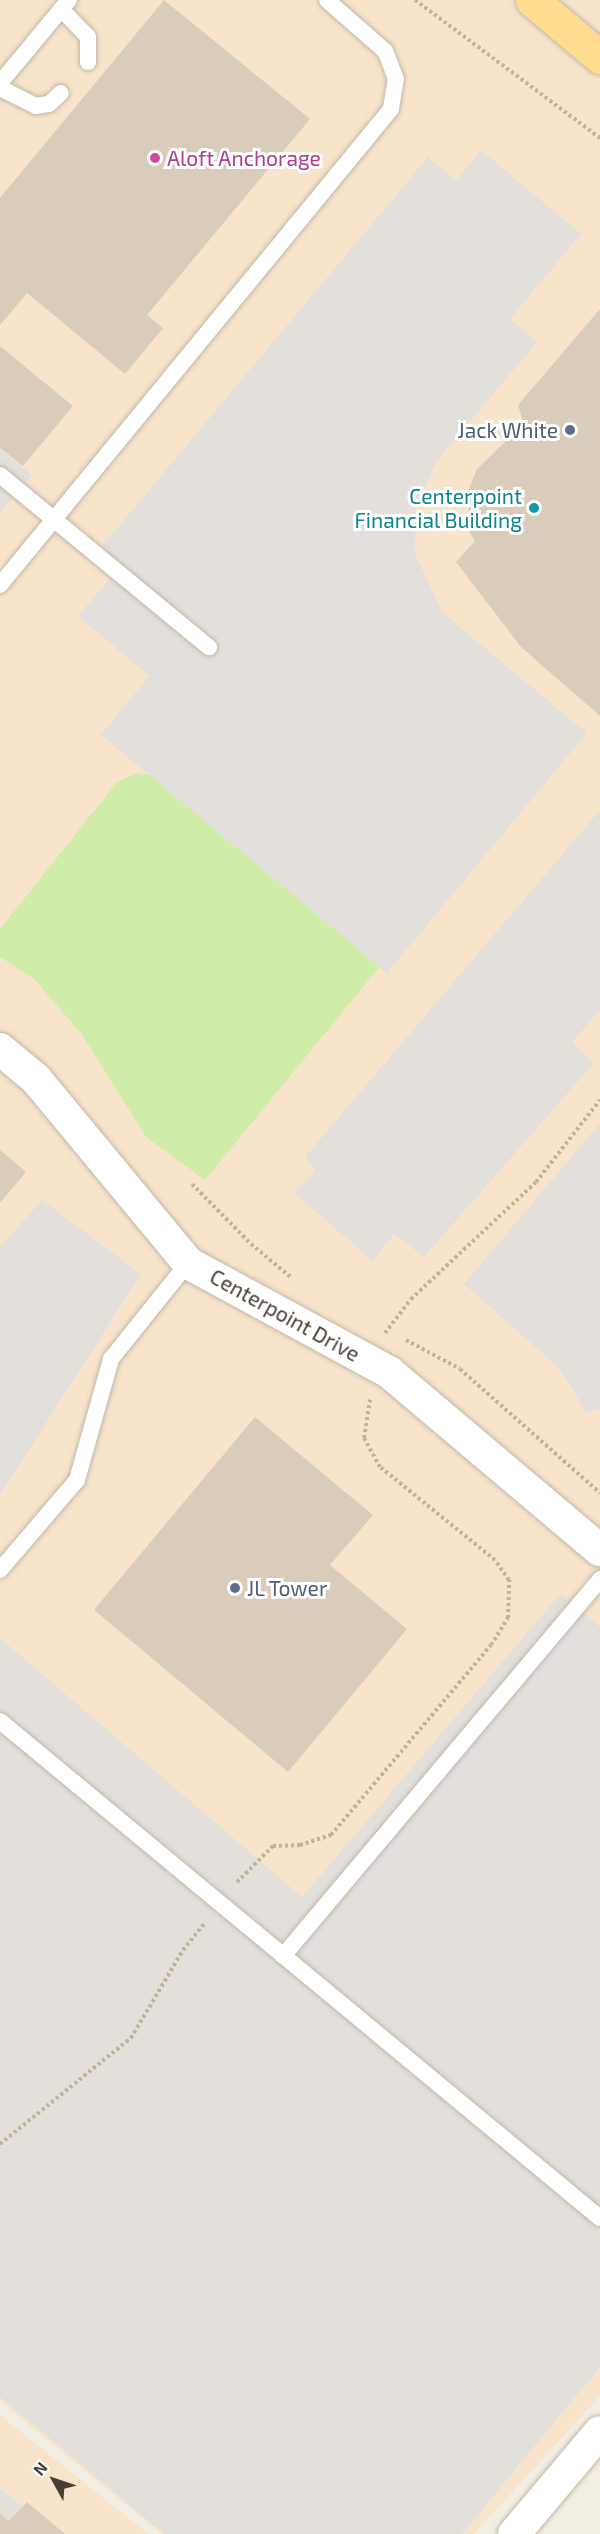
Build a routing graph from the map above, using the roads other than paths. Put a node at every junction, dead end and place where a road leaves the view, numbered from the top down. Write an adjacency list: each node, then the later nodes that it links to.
1 (327, 0): 10 (lane)
2 (532, 0): 4 (main road)
3 (65, 4): 5 (lane); 6 (lane)
4 (600, 57)
5 (88, 62)
6 (0, 83)
7 (0, 88): 8 (lane)
8 (61, 93)
9 (0, 475): 10 (lane)
10 (54, 519): 11 (lane); 12 (lane)
11 (0, 585)
12 (209, 647)
13 (0, 1049): 14 (street, Centerpoint Drive)
14 (188, 1263): 15 (street, Centerpoint Drive); 16 (lane)
15 (600, 1550)
16 (0, 1570)
17 (600, 1579): 19 (lane)
18 (0, 1721): 19 (lane)
19 (283, 1956): 20 (lane)
20 (600, 2218)
21 (600, 2432): 22 (street)
22 (514, 2534)

